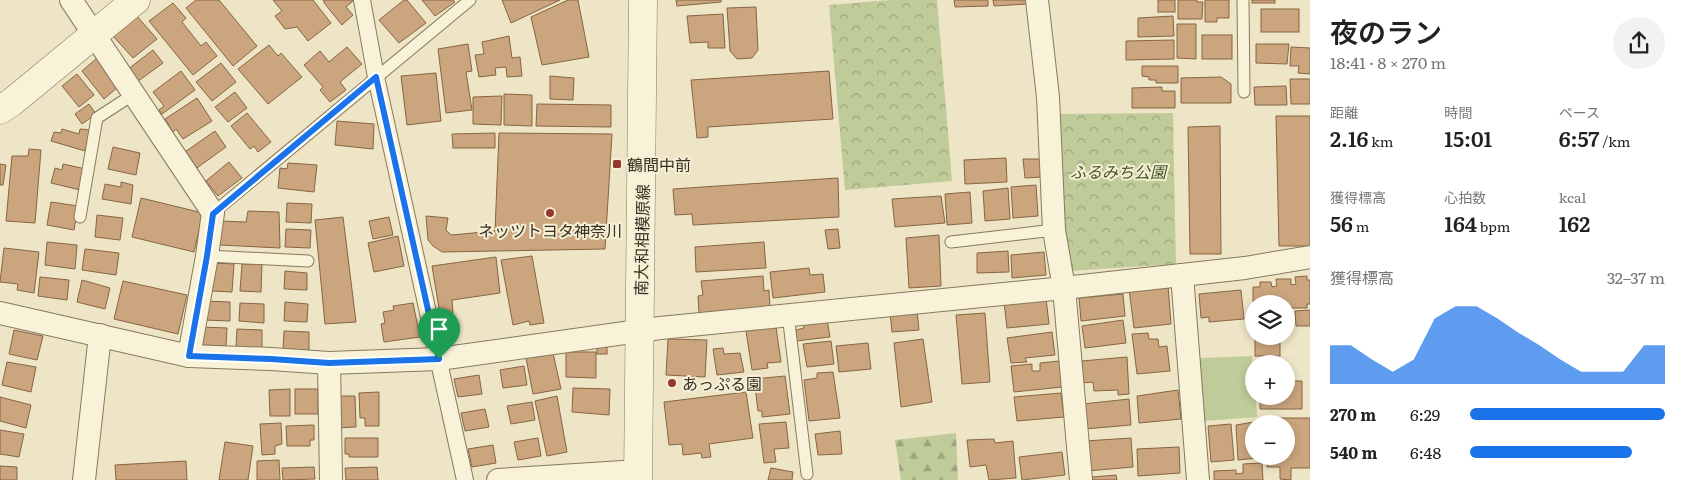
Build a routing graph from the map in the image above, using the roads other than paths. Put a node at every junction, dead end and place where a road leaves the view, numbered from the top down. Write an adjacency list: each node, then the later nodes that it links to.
1 (71, 0): 8 (street)
2 (136, 0): 8 (street)
3 (362, 0): 9 (street)
4 (470, 0): 9 (lane)
5 (643, 0): 24 (street, 南大和相模原線)
6 (1037, 0): 15 (street)
7 (1243, 0): 10 (lane)
8 (94, 35): 11 (street); 12 (street)
9 (376, 77): 13 (lane); 27 (street)
10 (1244, 92)
11 (134, 94): 13 (street); 14 (lane)
12 (0, 110)
13 (213, 214): 17 (street)
14 (80, 217)
15 (1054, 230): 16 (lane); 21 (street)
16 (951, 242)
17 (207, 256): 19 (lane); 26 (street)
18 (1310, 257): 20 (street)
19 (308, 260)
20 (1182, 275): 21 (street); 36 (street)
21 (1064, 288): 22 (street); 35 (street)
22 (788, 314): 24 (street); 29 (lane)
23 (1, 317): 25 (street)
24 (640, 330): 27 (street); 30 (street, 南大和相模原線)
25 (100, 335): 26 (street); 31 (street)
26 (189, 356): 28 (street)
27 (439, 359): 28 (street); 33 (street)
28 (329, 363): 32 (street)
29 (807, 474)
30 (638, 475): 34 (street)
31 (84, 480)
32 (331, 480)
33 (465, 480)
34 (498, 480)
35 (1081, 480)
36 (1198, 480)

